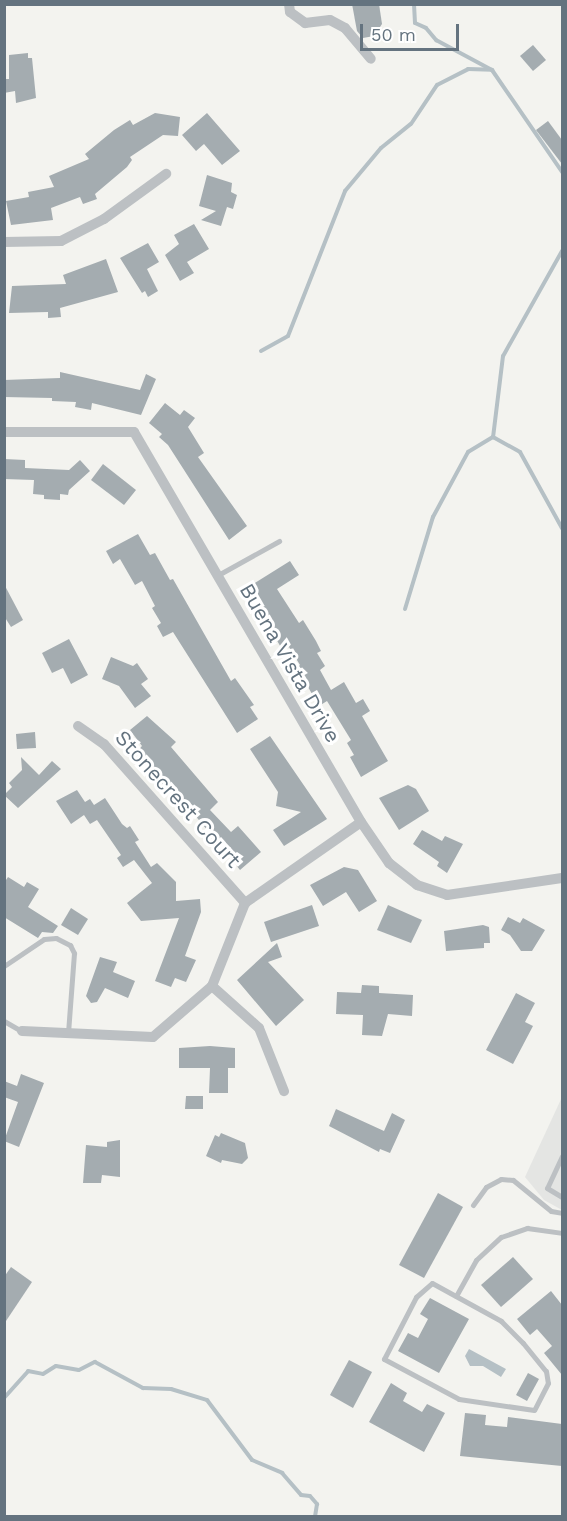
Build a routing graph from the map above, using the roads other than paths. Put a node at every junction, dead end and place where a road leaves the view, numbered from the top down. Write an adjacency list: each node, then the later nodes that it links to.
1 (290, 4): 2 (street)
2 (371, 59)
3 (166, 174): 4 (street)
4 (4, 242)
5 (4, 432): 7 (street, Buena Vista Drive)
6 (279, 541): 7 (lane)
7 (217, 576): 9 (street, Buena Vista Drive)
8 (78, 726): 11 (street, Stonecrest Court)
9 (361, 822): 10 (street, Buena Vista Drive); 11 (street)
10 (562, 878)
11 (245, 903): 13 (street)
12 (4, 966): 16 (lane)
13 (212, 986): 16 (street); 17 (street)
14 (4, 1021): 15 (lane)
15 (22, 1031): 16 (street)
16 (68, 1033)
17 (284, 1091)
18 (562, 1156): 19 (lane)
19 (562, 1197)
20 (473, 1205): 21 (lane)
21 (562, 1213)
22 (562, 1233): 23 (lane)
23 (456, 1296): 23 (lane)

